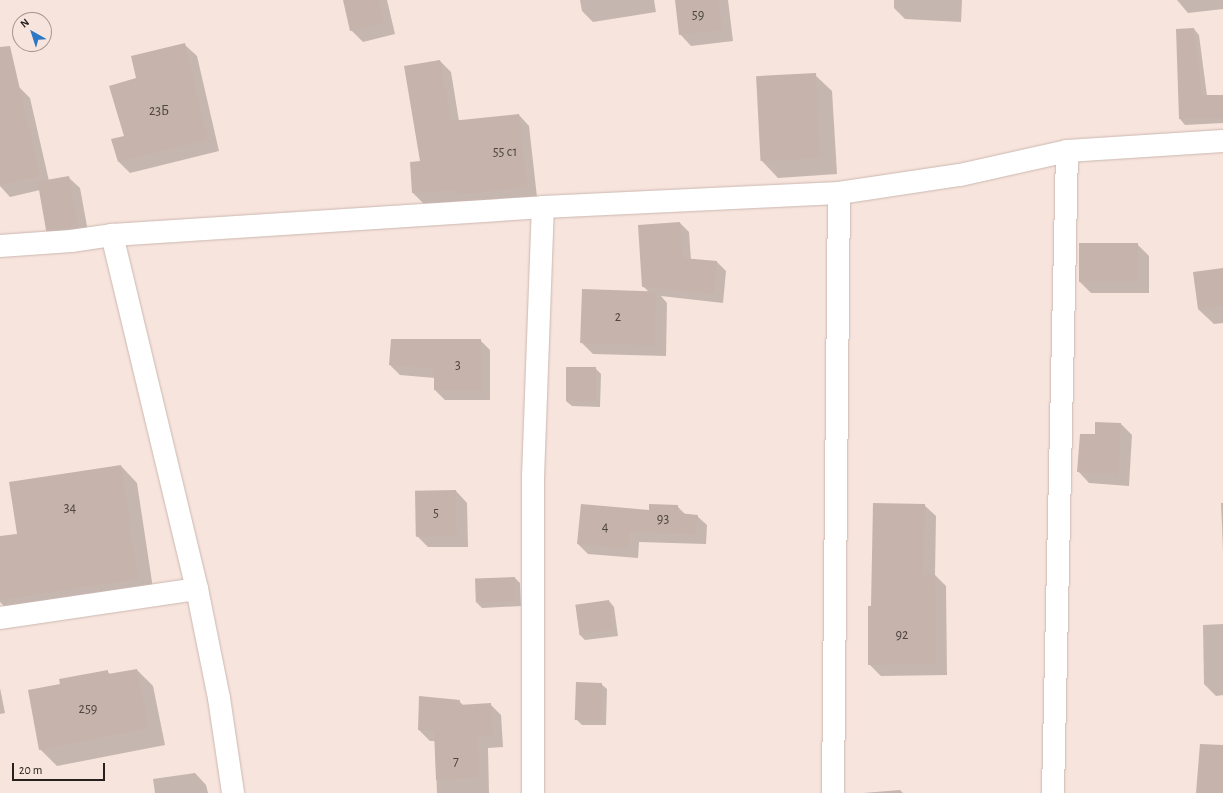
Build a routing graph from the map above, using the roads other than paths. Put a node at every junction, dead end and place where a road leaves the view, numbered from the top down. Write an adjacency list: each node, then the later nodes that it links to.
1 (1223, 140): 2 (street)
2 (1066, 151): 3 (street); 12 (street)
3 (839, 193): 4 (street); 11 (street)
4 (543, 207): 5 (street); 10 (street)
5 (112, 235): 6 (street); 7 (street)
6 (0, 246)
7 (197, 589): 8 (street); 9 (street)
8 (0, 618)
9 (233, 793)
10 (533, 793)
11 (833, 793)
12 (1053, 793)

